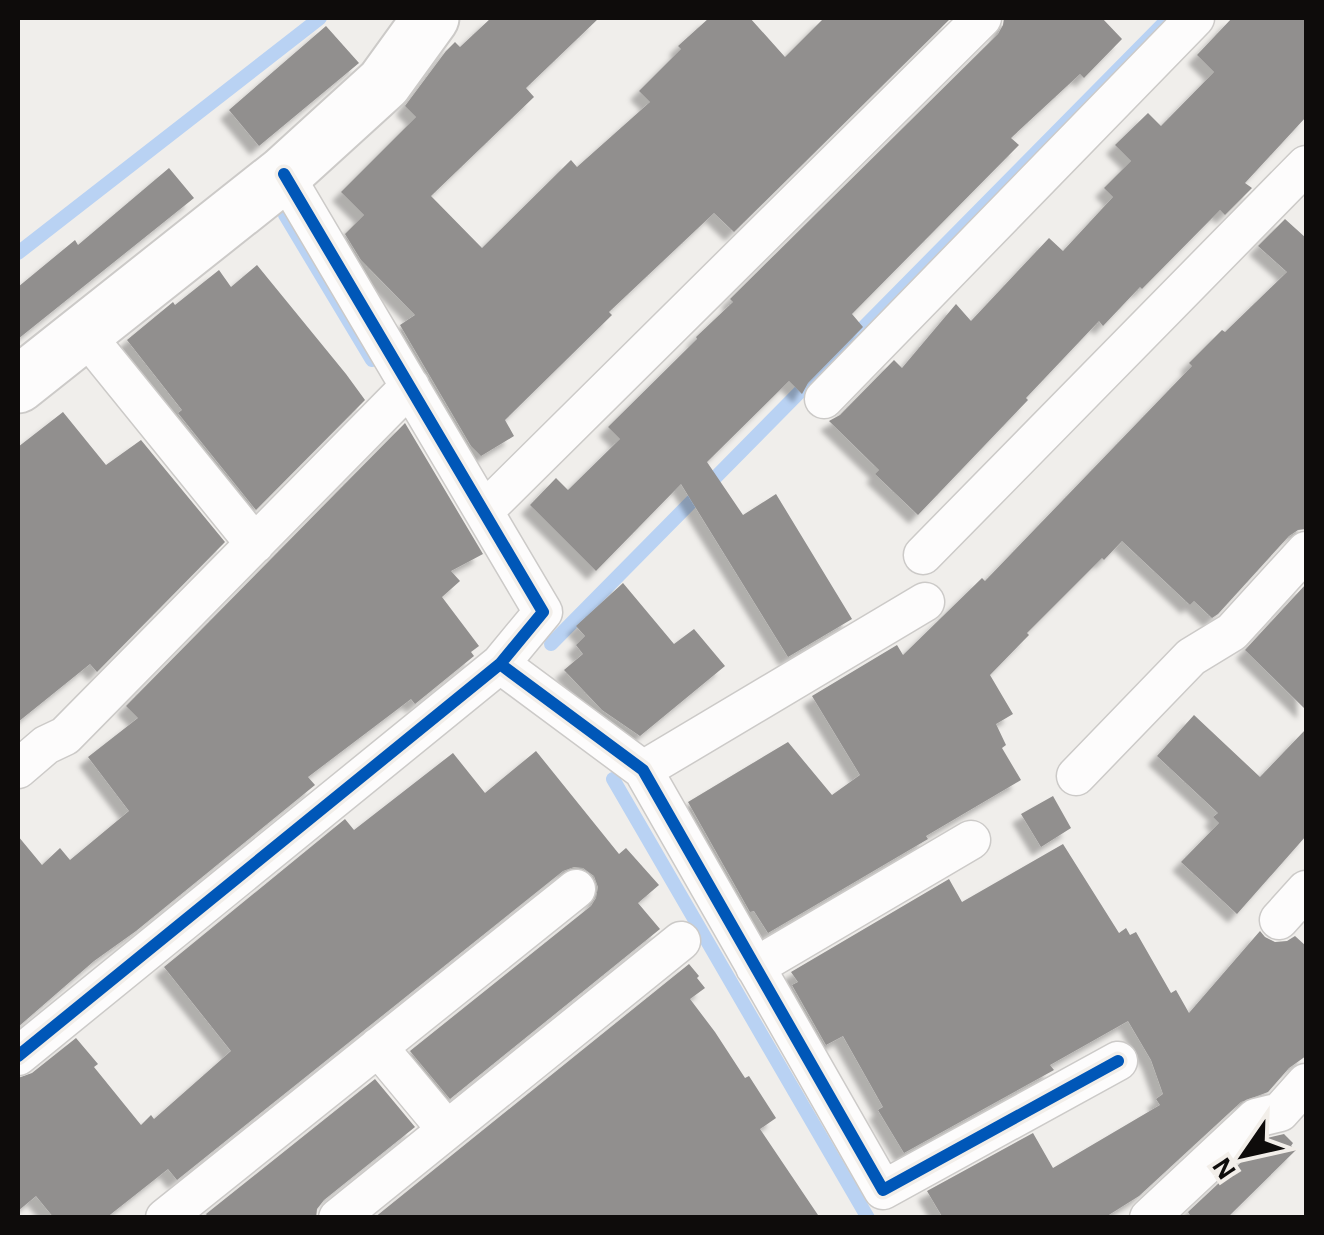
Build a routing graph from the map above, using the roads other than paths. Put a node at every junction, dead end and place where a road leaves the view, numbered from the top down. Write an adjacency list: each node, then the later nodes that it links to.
1 (432, 18): 5 (main road)
2 (982, 18): 10 (street)
3 (1195, 18): 9 (street)
4 (1306, 166): 13 (street)
5 (284, 174): 6 (main road); 8 (street)
6 (84, 333): 7 (main road); 11 (street)
7 (18, 385)
8 (400, 396): 10 (street); 11 (street)
9 (824, 398)
10 (484, 511): 15 (street)
11 (254, 544): 16 (street)
12 (1306, 551): 18 (street)
13 (923, 555)
14 (926, 602): 17 (street)
15 (500, 664): 17 (street); 26 (street)
16 (18, 769)
17 (643, 770): 24 (street)
18 (1076, 776)
19 (971, 840): 24 (street)
20 (576, 889): 25 (street)
21 (1306, 890): 22 (street)
22 (1279, 920)
23 (681, 942): 29 (street)
24 (755, 967): 27 (street)
25 (378, 1047): 29 (street); 30 (street)
26 (18, 1056)
27 (1118, 1060)
28 (1305, 1089): 32 (street)
29 (446, 1130): 31 (street)
30 (165, 1218)
31 (338, 1218)
32 (1149, 1218)

